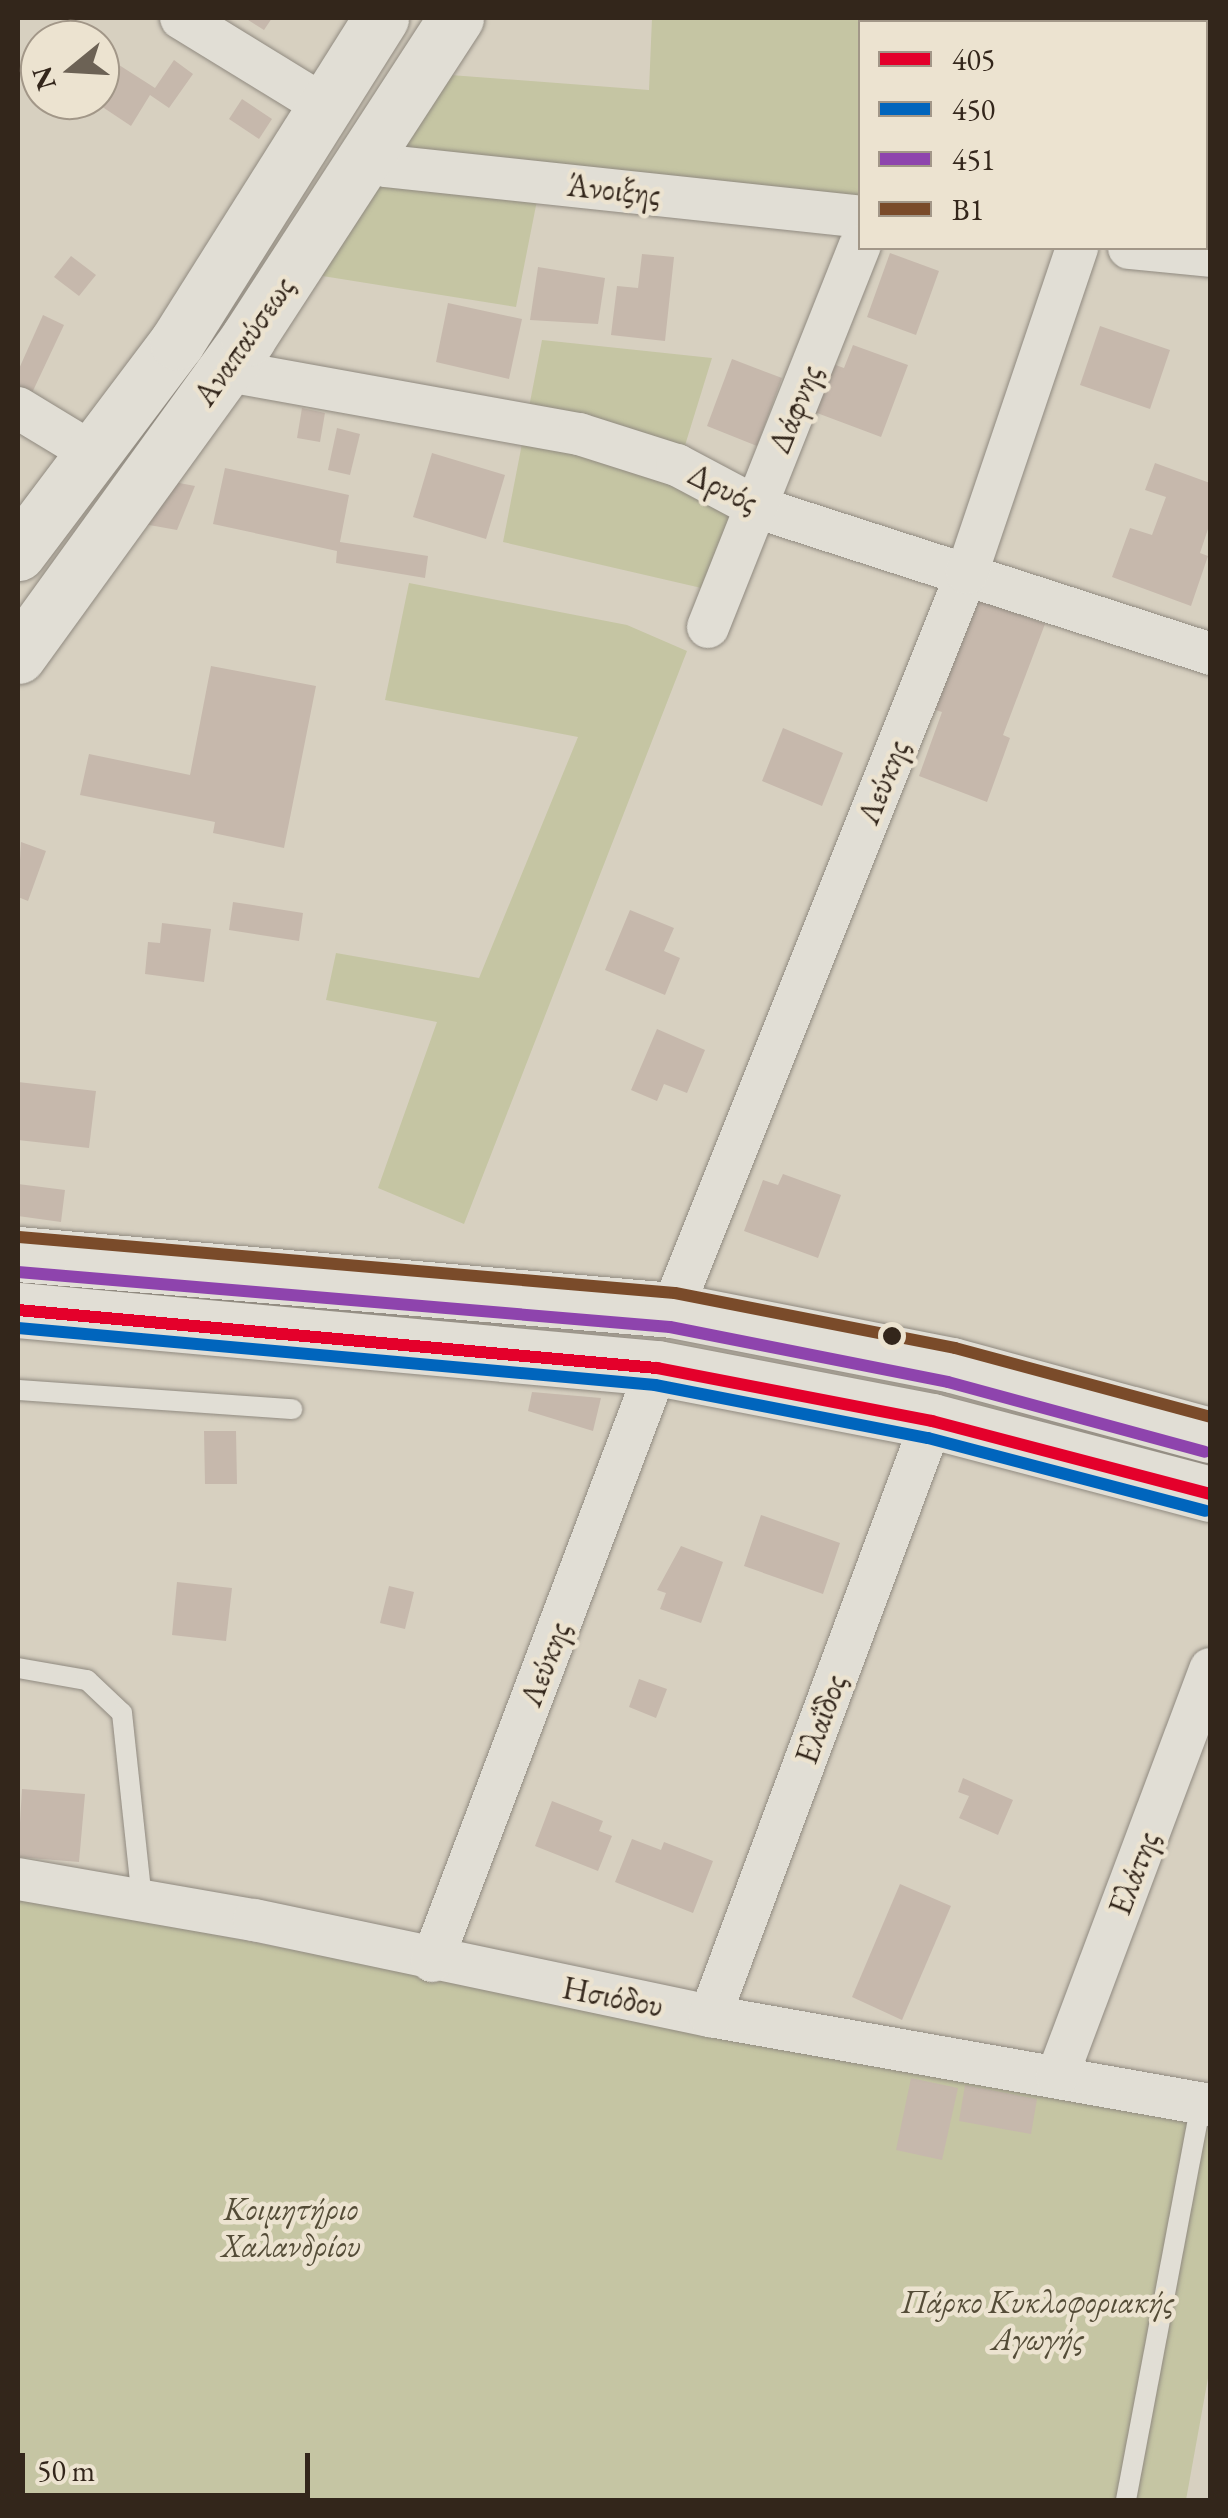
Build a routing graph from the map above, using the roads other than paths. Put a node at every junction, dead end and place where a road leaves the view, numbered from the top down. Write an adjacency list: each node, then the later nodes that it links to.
1 (182, 18): 4 (street)
2 (381, 18): 4 (main road, Αναπαύσεως)
3 (456, 18): 5 (main road, Αναπαύσεως)
4 (326, 106): 13 (main road, Αναπαύσεως)
5 (371, 154): 6 (street, Άνοιξης); 11 (main road, Αναπαύσεως)
6 (858, 217)
7 (858, 250): 14 (street, Δάφνης)
8 (1076, 250): 16 (street, Λεύκης)
9 (1148, 250): 10 (street)
10 (1210, 256)
11 (223, 370): 14 (street, Δρυός); 19 (main road, Αναπαύσεως)
12 (18, 408): 13 (street)
13 (94, 454): 15 (main road, Αναπαύσεως)
14 (756, 506): 16 (street, Δρυός); 17 (street, Δάφνης)
15 (18, 553)
16 (967, 573): 18 (street, Δρυός); 22 (street, Λεύκης)
17 (708, 627)
18 (1210, 654)
19 (18, 656)
20 (18, 1254): 22 (main road)
21 (18, 1310): 23 (main road)
22 (672, 1310): 27 (main road)
23 (657, 1368): 26 (main road); 33 (street, Λεύκης)
24 (18, 1390): 25 (lane)
25 (292, 1410)
26 (932, 1422): 28 (main road); 34 (street, Ελαΐδος)
27 (1210, 1434)
28 (1210, 1494)
29 (18, 1668): 32 (lane)
30 (1210, 1669): 35 (street, Ελάτης)
31 (18, 1879): 32 (street, Ησιόδου)
32 (142, 1898): 33 (street, Ησιόδου)
33 (432, 1961): 34 (street, Ησιόδου)
34 (710, 2016): 35 (street, Ησιόδου)
35 (1057, 2077): 36 (street, Ησιόδου)
36 (1206, 2104): 37 (lane)
37 (1126, 2500)

